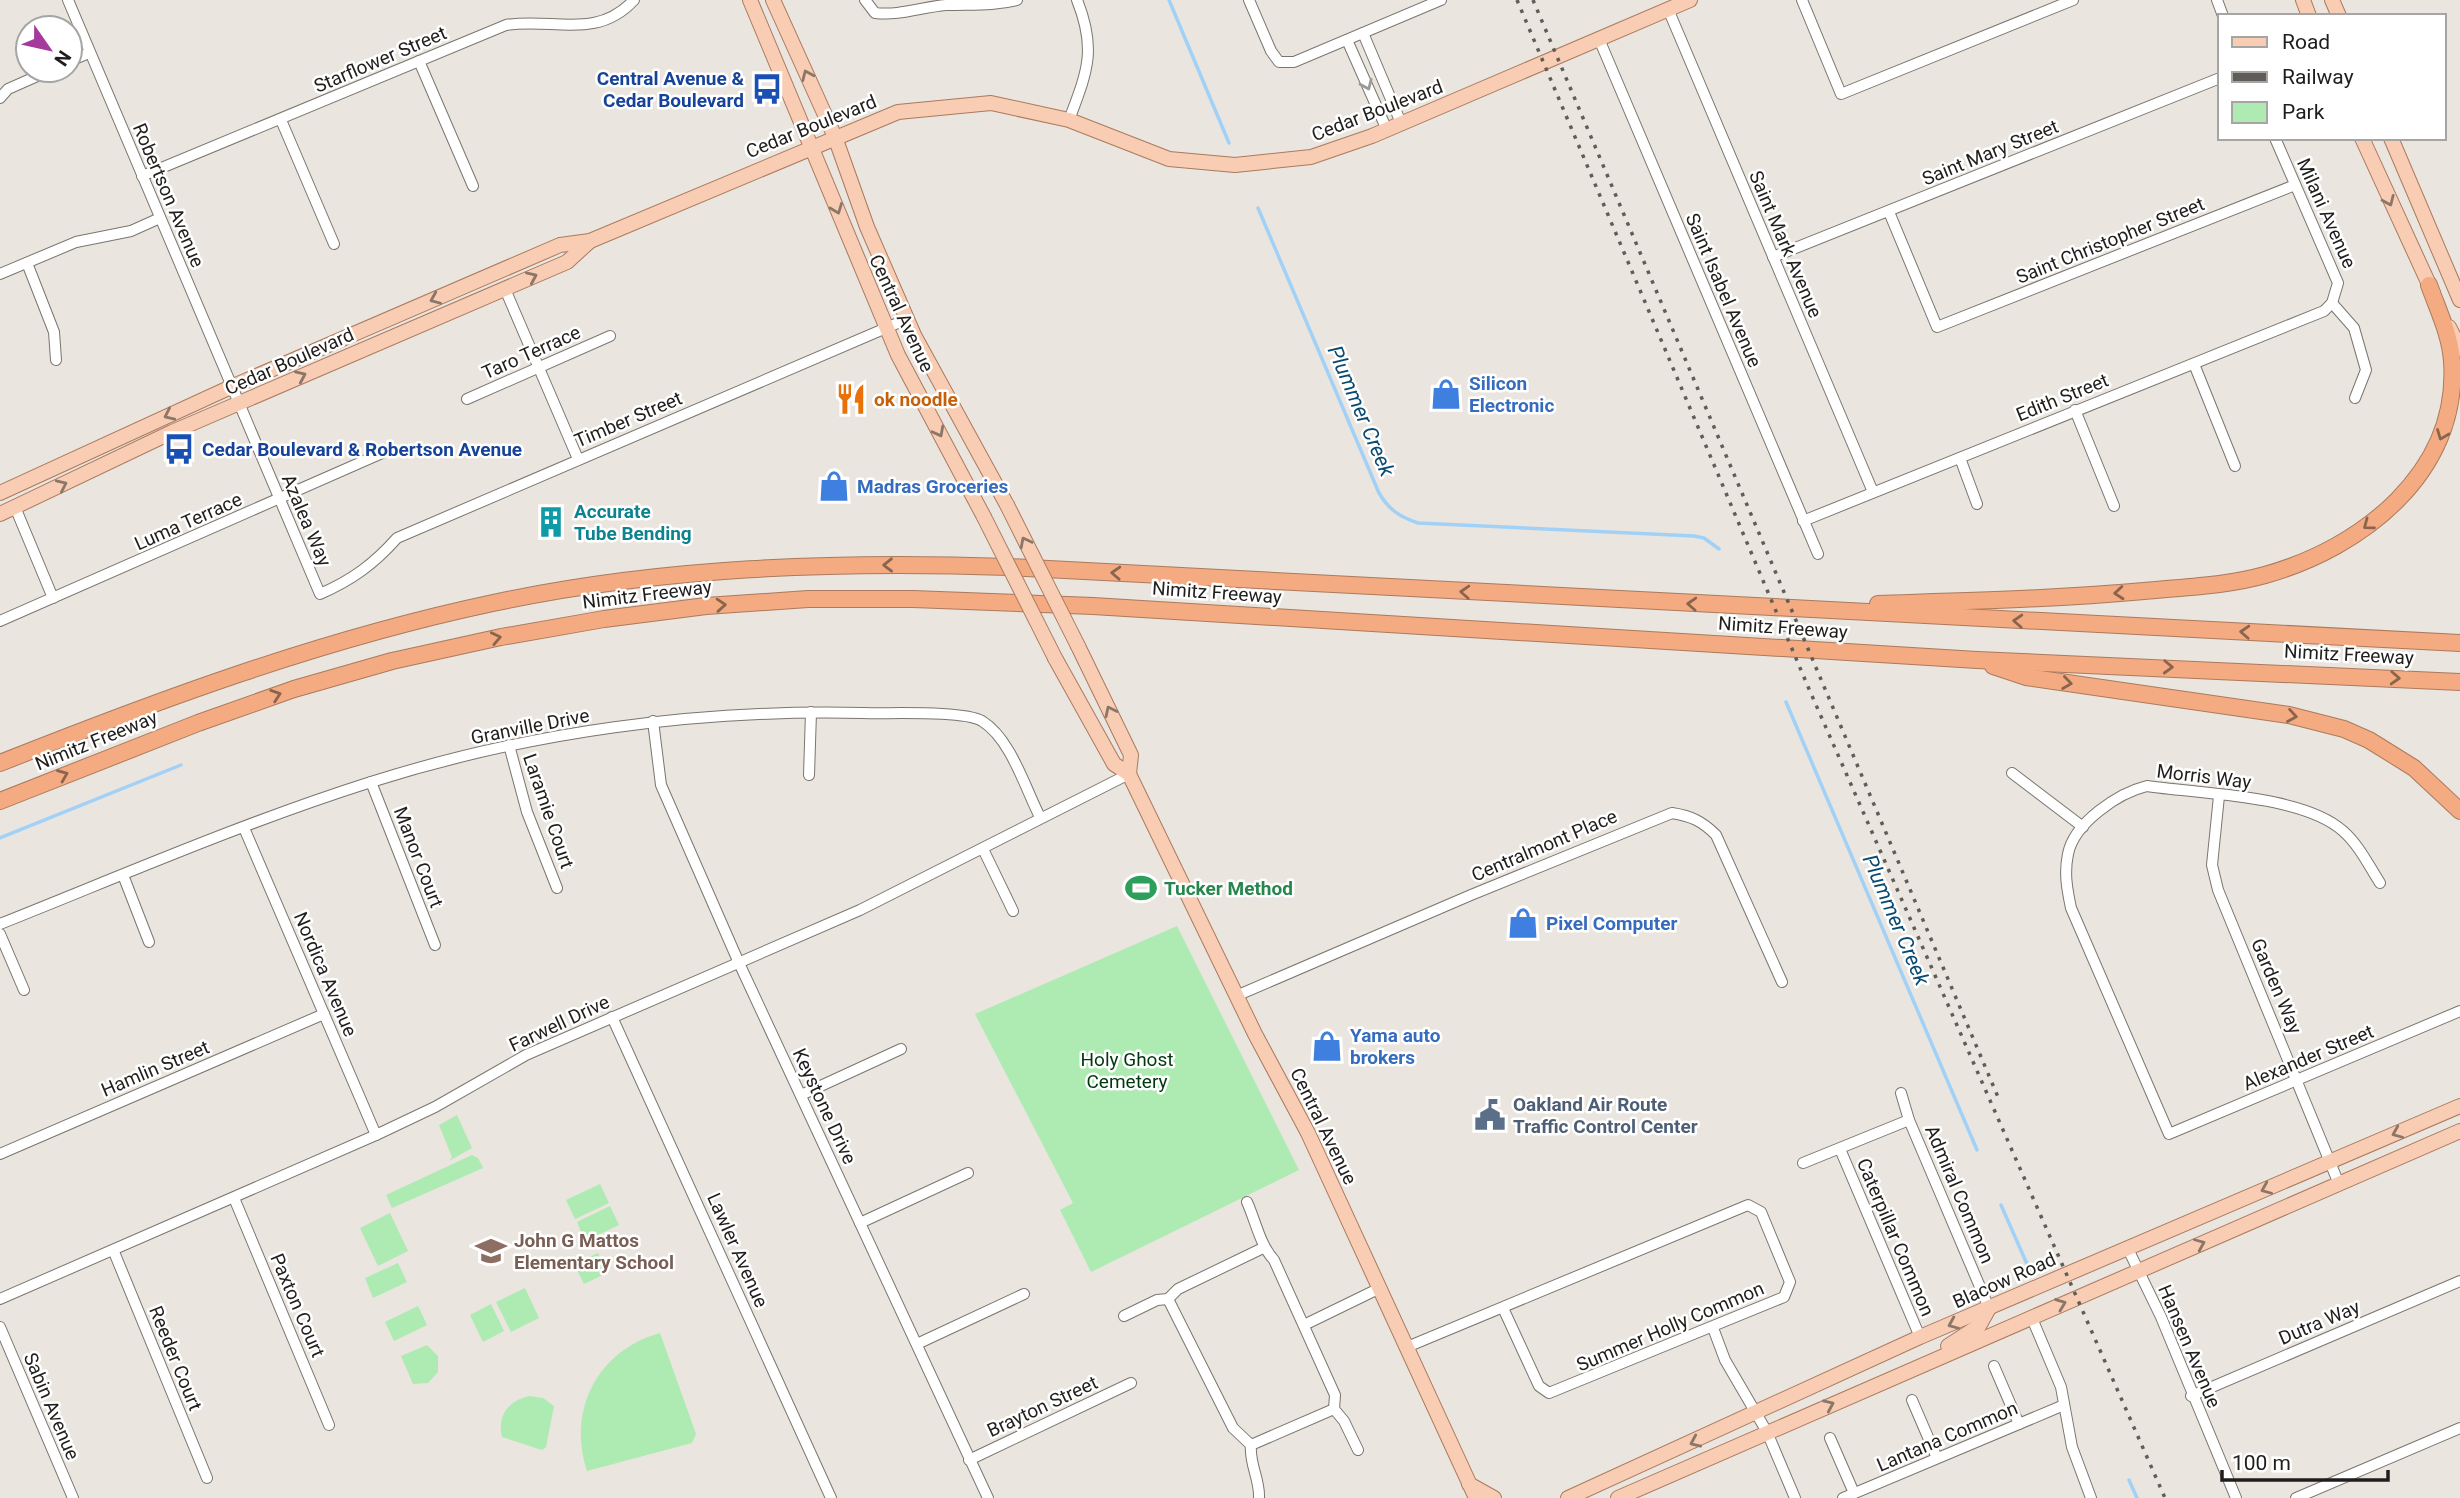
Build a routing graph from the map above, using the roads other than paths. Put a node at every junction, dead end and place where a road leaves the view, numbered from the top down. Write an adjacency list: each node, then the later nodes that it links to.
1 (68, 0): 17 (street, Robertson Avenue)
2 (634, 0): 19 (street, Starflower Street)
3 (750, 0): 31 (main road, Central Avenue)
4 (773, 0): 27 (main road, Central Avenue, one-way to 4)
5 (865, 0): 6 (street)
6 (1017, 0)
7 (1077, 0): 24 (street)
8 (1249, 0): 16 (street)
9 (1441, 0): 14 (street)
10 (1690, 0): 13 (main road, Cedar Boulevard)
11 (1802, 0): 12 (street)
12 (2073, 0)
13 (1668, 9): 15 (main road, Cedar Boulevard); 39 (street, Saint Mark Avenue)
14 (1363, 33): 16 (street); 25 (street)
15 (1599, 39): 25 (main road, Cedar Boulevard); 69 (street, Saint Isabel Avenue)
16 (1347, 40): 26 (street, one-way to 26)
17 (89, 53): 18 (street); 32 (street, Robertson Avenue)
18 (84, 55)
19 (419, 61): 23 (street, Starflower Street); 34 (street)
20 (2218, 79): 35 (street, Saint Mary Street)
21 (19, 84): 22 (street)
22 (0, 97)
23 (281, 120): 32 (street, Starflower Street); 38 (street)
24 (1069, 120): 26 (main road, Cedar Boulevard); 27 (main road, Cedar Boulevard)
25 (1401, 123): 26 (main road, Cedar Boulevard)
26 (1387, 130)
27 (835, 137): 31 (main road, Cedar Boulevard); 46 (main road, Central Avenue)
28 (2276, 140): 33 (street, Milani Avenue)
29 (2363, 140): 42 (main road, one-way to 42)
30 (2392, 140): 44 (main road)
31 (813, 146): 37 (main road, Cedar Boulevard); 47 (main road, Central Avenue, one-way to 47)
32 (142, 176): 36 (street, Robertson Avenue)
33 (2295, 185): 35 (street, Saint Christopher Street); 45 (street, Milani Avenue)
34 (473, 186)
35 (1889, 212): 39 (street, Saint Mary Street)
36 (160, 218): 40 (street); 53 (street, Robertson Avenue)
37 (590, 241): 43 (main road, Cedar Boulevard, one-way to 37); 53 (main road, Cedar Boulevard, one-way to 53)
38 (334, 244)
39 (1773, 257): 62 (street, Saint Mark Avenue)
40 (27, 263): 41 (street); 50 (street)
41 (0, 274)
42 (2429, 285): 49 (main road); 73 (highway, one-way to 73)
43 (505, 289): 52 (street); 56 (main road, Cedar Boulevard, one-way to 43)
44 (2460, 300)
45 (2332, 303): 51 (street, Edith Street); 54 (street)
46 (907, 319): 47 (street, Timber Street); 85 (main road, Central Avenue, one-way to 46, bridge)
47 (886, 327): 60 (street, Timber Street); 85 (main road, Central Avenue, one-way to 85, bridge)
48 (610, 336): 52 (street, Taro Terrace)
49 (2460, 349)
50 (56, 360)
51 (2194, 364): 57 (street, Edith Street); 61 (street)
52 (539, 367): 55 (street, Taro Terrace); 60 (street)
53 (231, 387): 56 (street, Robertson Avenue); 63 (main road, Cedar Boulevard, one-way to 63)
54 (2355, 398)
55 (467, 399)
56 (238, 404): 64 (street, Azalea Way); 67 (main road, Cedar Boulevard, one-way to 56)
57 (2075, 410): 59 (street, Edith Street); 66 (street)
58 (389, 450): 64 (street, Luma Terrace)
59 (1959, 458): 62 (street, Edith Street); 65 (street)
60 (578, 459): 71 (street, Timber Street)
61 (2235, 466)
62 (1873, 492): 69 (street, Edith Street)
63 (0, 493)
64 (280, 499): 71 (street, Azalea Way); 72 (street, Luma Terrace)
65 (1977, 503)
66 (2114, 506)
67 (15, 507): 68 (main road, Cedar Boulevard); 72 (street)
68 (0, 514)
69 (1803, 521): 70 (street, Saint Isabel Avenue)
70 (1818, 554)
71 (373, 564)
72 (53, 598): 74 (street, Luma Terrace)
73 (1760, 608): 76 (highway, Nimitz Freeway, one-way to 73); 83 (highway, Nimitz Freeway, one-way to 83)
74 (0, 621)
75 (2460, 637): 76 (highway)
76 (2376, 638): 77 (highway, Nimitz Freeway)
77 (2460, 643)
78 (1977, 660): 79 (highway, Nimitz Freeway, one-way to 79); 89 (highway, Nimitz Freeway, one-way to 78); 90 (highway, one-way to 90)
79 (2460, 682)
80 (811, 712): 81 (street, Granville Drive); 86 (street); 91 (street, Granville Drive)
81 (653, 721): 82 (street, Granville Drive); 103 (street, Keystone Drive)
82 (509, 745): 87 (street, Granville Drive); 97 (street, Laramie Court)
83 (0, 763)
84 (2012, 773): 92 (street)
85 (1129, 774): 91 (street, Farwell Drive); 106 (main road, Central Avenue)
86 (809, 775)
87 (371, 782): 93 (street, Granville Drive); 102 (street, Manor Court)
88 (2219, 796): 92 (street, Morris Way); 96 (street, Morris Way); 111 (street, Garden Way)
89 (0, 801)
90 (2460, 811)
91 (1040, 817): 94 (street, Farwell Drive)
92 (2083, 827): 117 (street, Morris Way)
93 (244, 828): 95 (street, Granville Drive); 108 (street, Nordica Avenue)
94 (982, 849): 98 (street); 103 (street, Farwell Drive)
95 (123, 875): 99 (street, Granville Drive); 101 (street)
96 (2380, 883)
97 (557, 888)
98 (1013, 911)
99 (0, 923)
100 (0, 934): 105 (street)
101 (149, 942)
102 (435, 945)
103 (739, 963): 109 (street, Farwell Drive); 113 (street, Keystone Drive)
104 (1782, 982): 106 (street, Centralmont Place)
105 (24, 990)
106 (1236, 996): 133 (main road, Central Avenue)
107 (2460, 1011): 111 (street, Alexander Street)
108 (324, 1014): 118 (street, Nordica Avenue); 120 (street, Hamlin Street)
109 (612, 1017): 118 (street, Farwell Drive); 167 (street, Lawler Avenue)
110 (901, 1049): 113 (street)
111 (2299, 1081): 117 (street, Alexander Street); 121 (street, Garden Way)
112 (1901, 1093): 115 (street, Admiral Common)
113 (802, 1095): 127 (street, Keystone Drive)
114 (2460, 1106): 121 (main road, Blacow Road, one-way to 121)
115 (1909, 1121): 119 (street); 138 (street, Admiral Common)
116 (2460, 1131): 124 (main road)
117 (2169, 1134)
118 (376, 1135): 125 (street, Farwell Drive)
119 (1840, 1149): 122 (street); 144 (street, Caterpillar Common)
120 (0, 1154)
121 (2329, 1162): 124 (street, Garden Way); 128 (main road, Blacow Road, one-way to 128)
122 (1803, 1163)
123 (968, 1173): 127 (street)
124 (2339, 1184): 131 (main road, one-way to 124)
125 (234, 1198): 130 (street, Farwell Drive); 156 (street, Paxton Court)
126 (1247, 1202): 129 (street)
127 (860, 1223): 145 (street, Keystone Drive)
128 (2127, 1247): 131 (street, Hansen Avenue); 138 (main road, Blacow Road)
129 (1264, 1248): 136 (street); 141 (street)
130 (114, 1252): 135 (street, Farwell Drive); 164 (street, Reeder Court)
131 (2137, 1271): 139 (main road, one-way to 131); 150 (street, Hansen Avenue)
132 (2460, 1281): 150 (street, Dutra Way)
133 (1380, 1288): 141 (street); 146 (main road, Central Avenue)
134 (1024, 1294): 145 (street)
135 (0, 1299)
136 (1168, 1299): 140 (street); 160 (street)
137 (1503, 1308): 143 (street, Summer Holly Common); 143 (street, Summer Holly Common); 146 (street, Summer Holly Common)
138 (1989, 1308): 144 (main road, Blacow Road, one-way to 144); 147 (main road)
139 (2031, 1315): 147 (main road); 152 (street)
140 (1124, 1316)
141 (1304, 1325): 153 (street)
142 (0, 1327): 168 (street, Sabin Avenue)
143 (1713, 1328): 154 (street)
144 (1920, 1337): 154 (main road, Blacow Road)
145 (917, 1344): 163 (street, Keystone Drive)
146 (1407, 1348): 165 (main road, Central Avenue)
147 (1935, 1359): 158 (main road, one-way to 147)
148 (1994, 1366): 155 (street)
149 (1130, 1383): 163 (street, Brayton Street)
150 (2191, 1396): 177 (street, Hansen Avenue)
151 (1912, 1400): 162 (street)
152 (2064, 1405): 155 (street, Lantana Common); 176 (street)
153 (1334, 1409): 160 (street); 161 (street)
154 (1757, 1414): 158 (street); 173 (main road, Blacow Road, one-way to 173)
155 (2019, 1424): 162 (street, Lantana Common)
156 (329, 1425)
157 (2460, 1428): 178 (street)
158 (1767, 1432): 174 (main road); 175 (street)
159 (1830, 1438): 166 (street)
160 (1251, 1445): 170 (street)
161 (1358, 1450)
162 (1937, 1458): 166 (street, Lantana Common)
163 (969, 1460): 169 (street, Keystone Drive)
164 (207, 1478)
165 (1468, 1491): 171 (main road, Central Avenue); 172 (main road)
166 (1849, 1496)
167 (827, 1497)
168 (73, 1498)
169 (988, 1498)
170 (1259, 1498)
171 (1476, 1498)
172 (1494, 1498)
173 (1568, 1498)
174 (1618, 1498)
175 (1796, 1498)
176 (2091, 1498)
177 (2236, 1498)
178 (2296, 1498)

